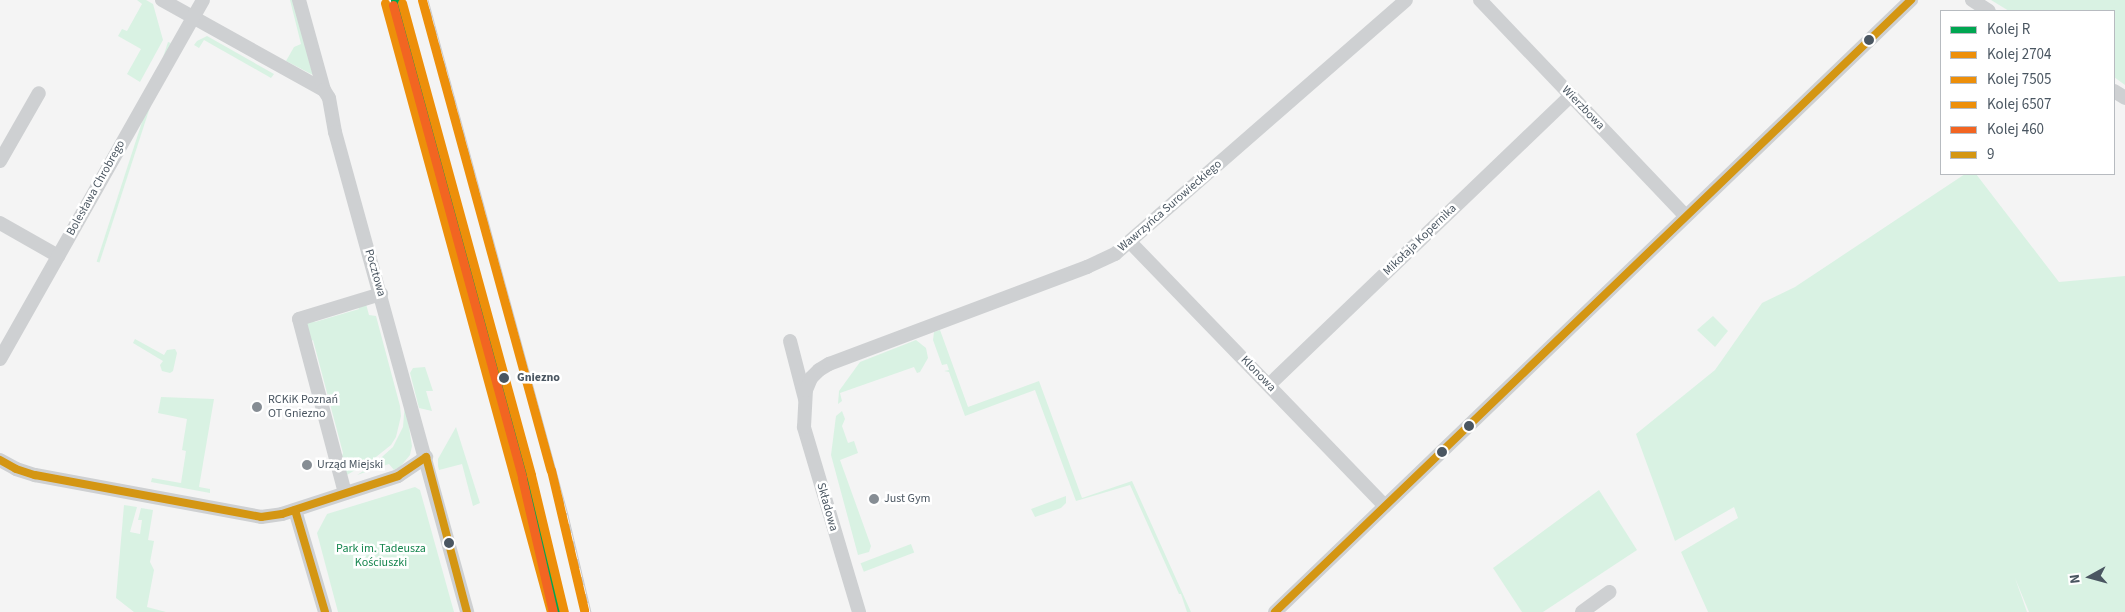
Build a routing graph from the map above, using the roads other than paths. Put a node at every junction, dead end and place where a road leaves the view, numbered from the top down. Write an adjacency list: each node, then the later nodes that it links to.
1 (162, 0): 9 (street)
2 (203, 0): 9 (street)
3 (299, 0): 10 (street, Pocztowa)
4 (1406, 0): 17 (street, Wawrzyńca Surowieckiego)
5 (1480, 0): 12 (street, Wierzbowa)
6 (1911, 0): 14 (street)
7 (1972, 0): 8 (street)
8 (1987, 10)
9 (193, 18): 10 (street); 18 (street, Bolesława Chrobrego)
10 (324, 90): 19 (street, Pocztowa)
11 (39, 92): 13 (street)
12 (1571, 95): 14 (street, Wierzbowa); 24 (street, Mikołaja Kopernika)
13 (0, 161)
14 (1686, 216): 31 (street)
15 (0, 223): 18 (street)
16 (0, 235): 18 (street)
17 (1130, 242): 23 (street, Wawrzyńca Surowieckiego); 24 (street, Klonowa)
18 (57, 258): 22 (street, Bolesława Chrobrego)
19 (381, 294): 26 (street, Pocztowa); 30 (street)
20 (790, 341): 21 (street, Składowa)
21 (794, 356): 23 (street); 25 (street, Składowa)
22 (0, 359)
23 (815, 374): 25 (street, Składowa)
24 (1269, 386): 31 (street, Klonowa)
25 (805, 401): 36 (street, Składowa)
26 (426, 458): 30 (street); 35 (street, Pocztowa)
27 (0, 460): 29 (street)
28 (0, 472): 29 (street)
29 (35, 474): 32 (street)
30 (345, 493): 32 (street)
31 (1385, 506): 37 (street)
32 (296, 510): 34 (street)
33 (1610, 592): 38 (street)
34 (325, 612)
35 (467, 612)
36 (858, 612)
37 (1275, 612)
38 (1582, 612)

